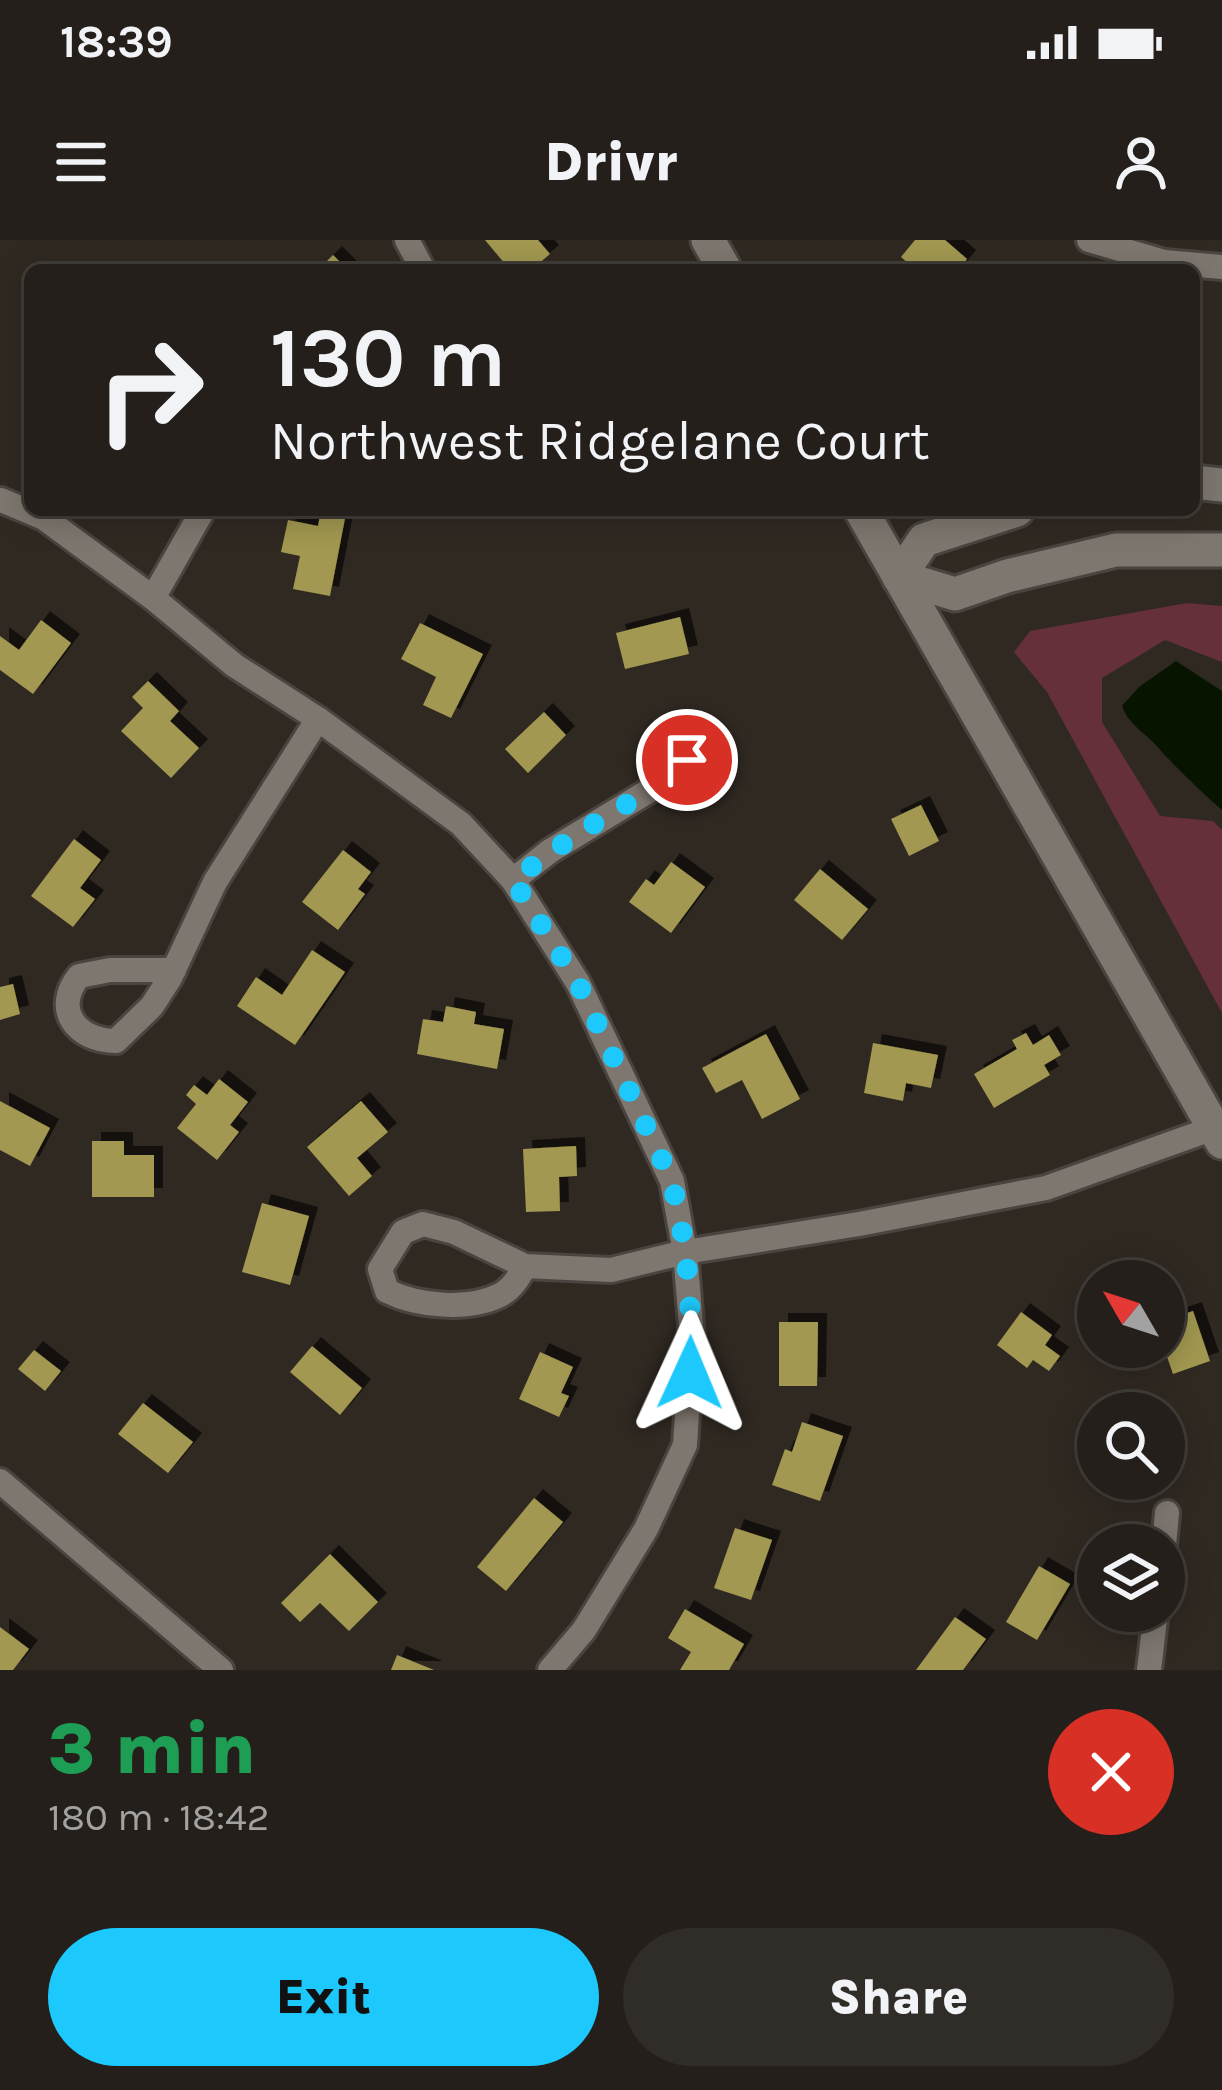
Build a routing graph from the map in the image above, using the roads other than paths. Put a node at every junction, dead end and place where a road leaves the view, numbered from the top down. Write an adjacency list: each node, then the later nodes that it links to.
1 (1089, 240): 2 (street)
2 (1187, 264)
3 (39, 516): 9 (street)
4 (199, 516): 9 (street)
5 (864, 516): 8 (main road)
6 (998, 516): 8 (main road)
7 (1222, 550): 8 (main road)
8 (899, 577): 14 (main road)
9 (153, 598): 10 (street)
10 (318, 718): 12 (street); 13 (street)
11 (709, 739): 12 (street)
12 (513, 880): 15 (street)
13 (174, 970)
14 (1218, 1135): 15 (street)
15 (686, 1252): 16 (street); 22 (street)
16 (525, 1266): 16 (street)
17 (0, 1481): 21 (street)
18 (1167, 1513): 19 (street)
19 (1166, 1524)
20 (1154, 1632): 23 (street)
21 (221, 1670)
22 (550, 1670)
23 (1149, 1670)

